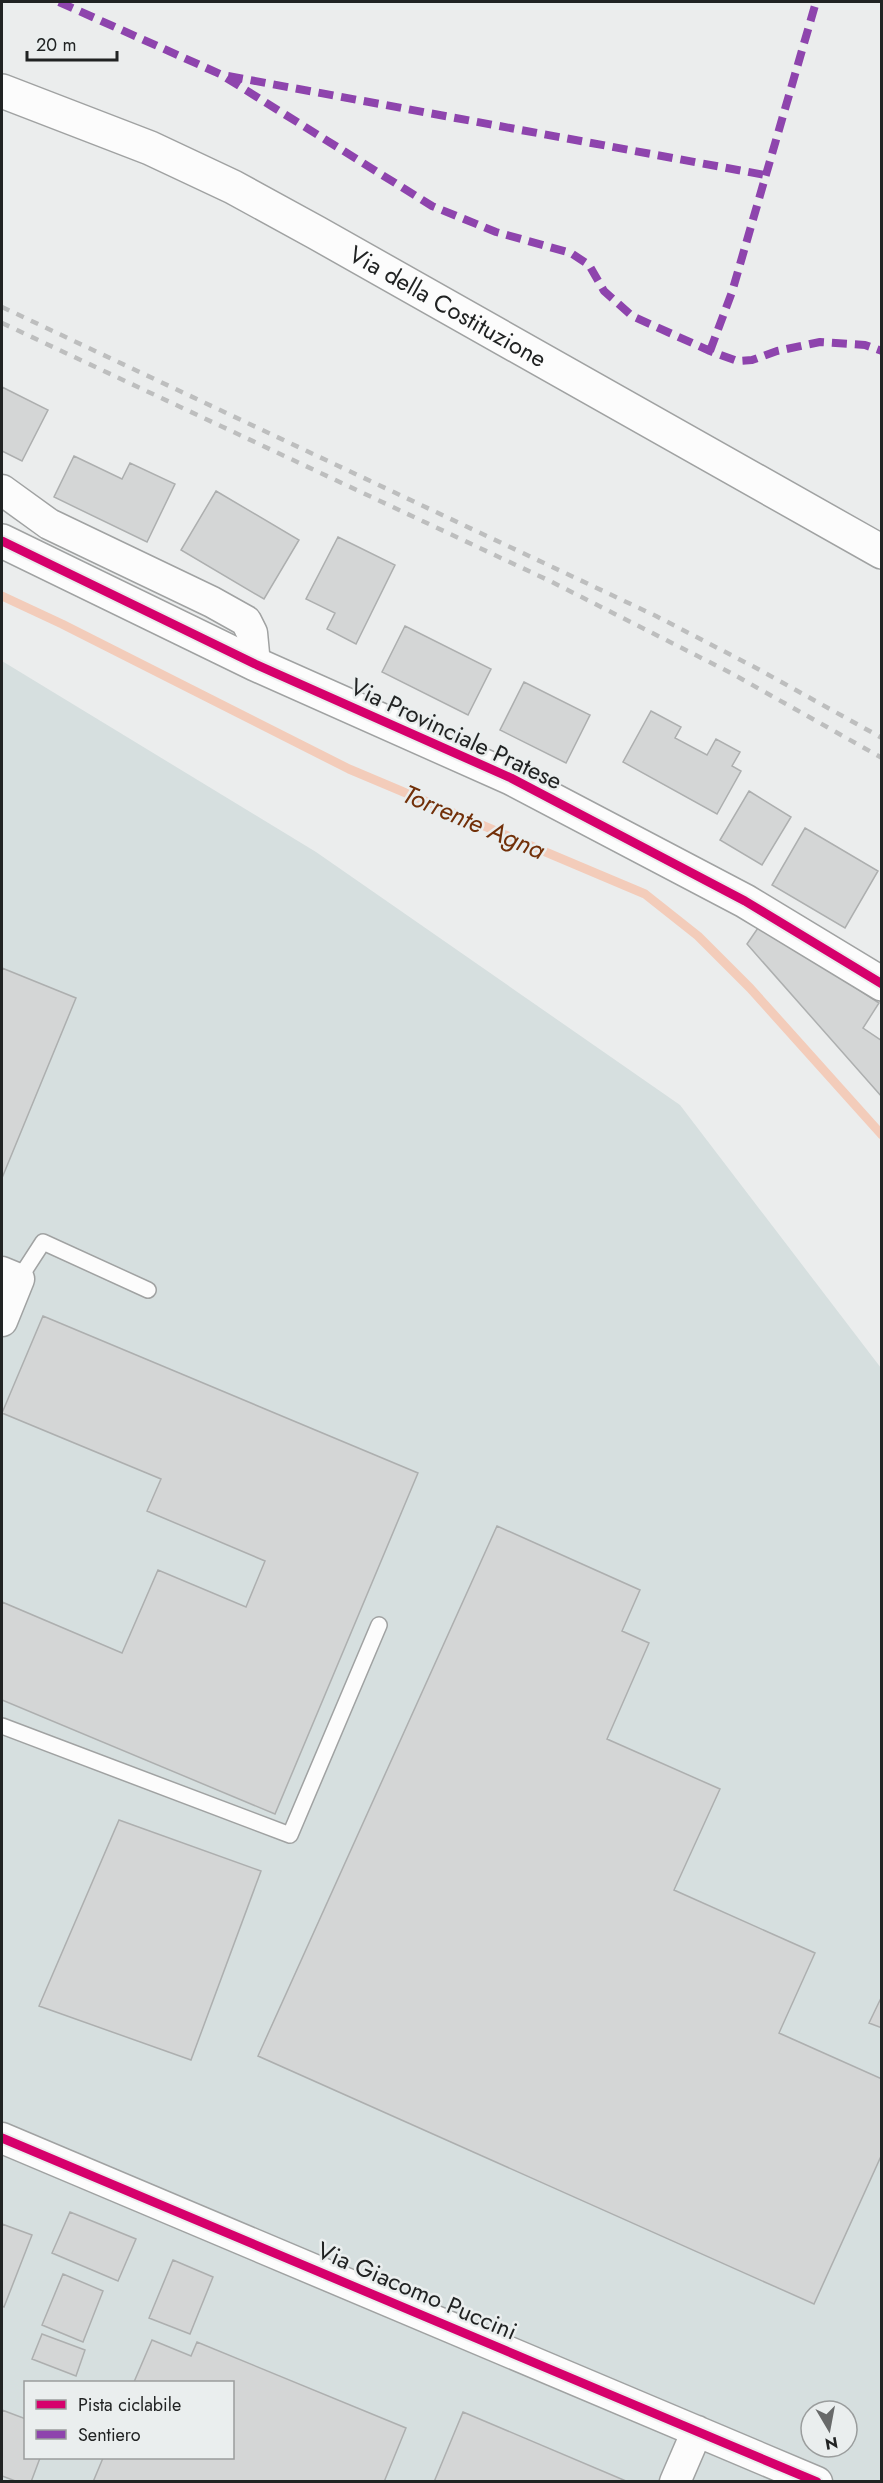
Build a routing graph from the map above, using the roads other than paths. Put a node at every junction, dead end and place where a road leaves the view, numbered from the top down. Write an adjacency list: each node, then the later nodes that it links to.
1 (2, 91): 4 (main road, Via della Costituzione)
2 (2, 490): 5 (street)
3 (2, 541): 5 (main road, Via Provinciale Pratese)
4 (882, 552)
5 (255, 664): 6 (main road, Via Provinciale Pratese)
6 (882, 984)
7 (10, 1276): 8 (lane); 9 (street)
8 (148, 1290)
9 (2, 1321)
10 (379, 1625): 11 (lane)
11 (2, 1726)
12 (2, 2138): 13 (street, Via Giacomo Puccini)
13 (697, 2431): 14 (street); 15 (street, Via Giacomo Puccini)
14 (675, 2481)
15 (818, 2481)

